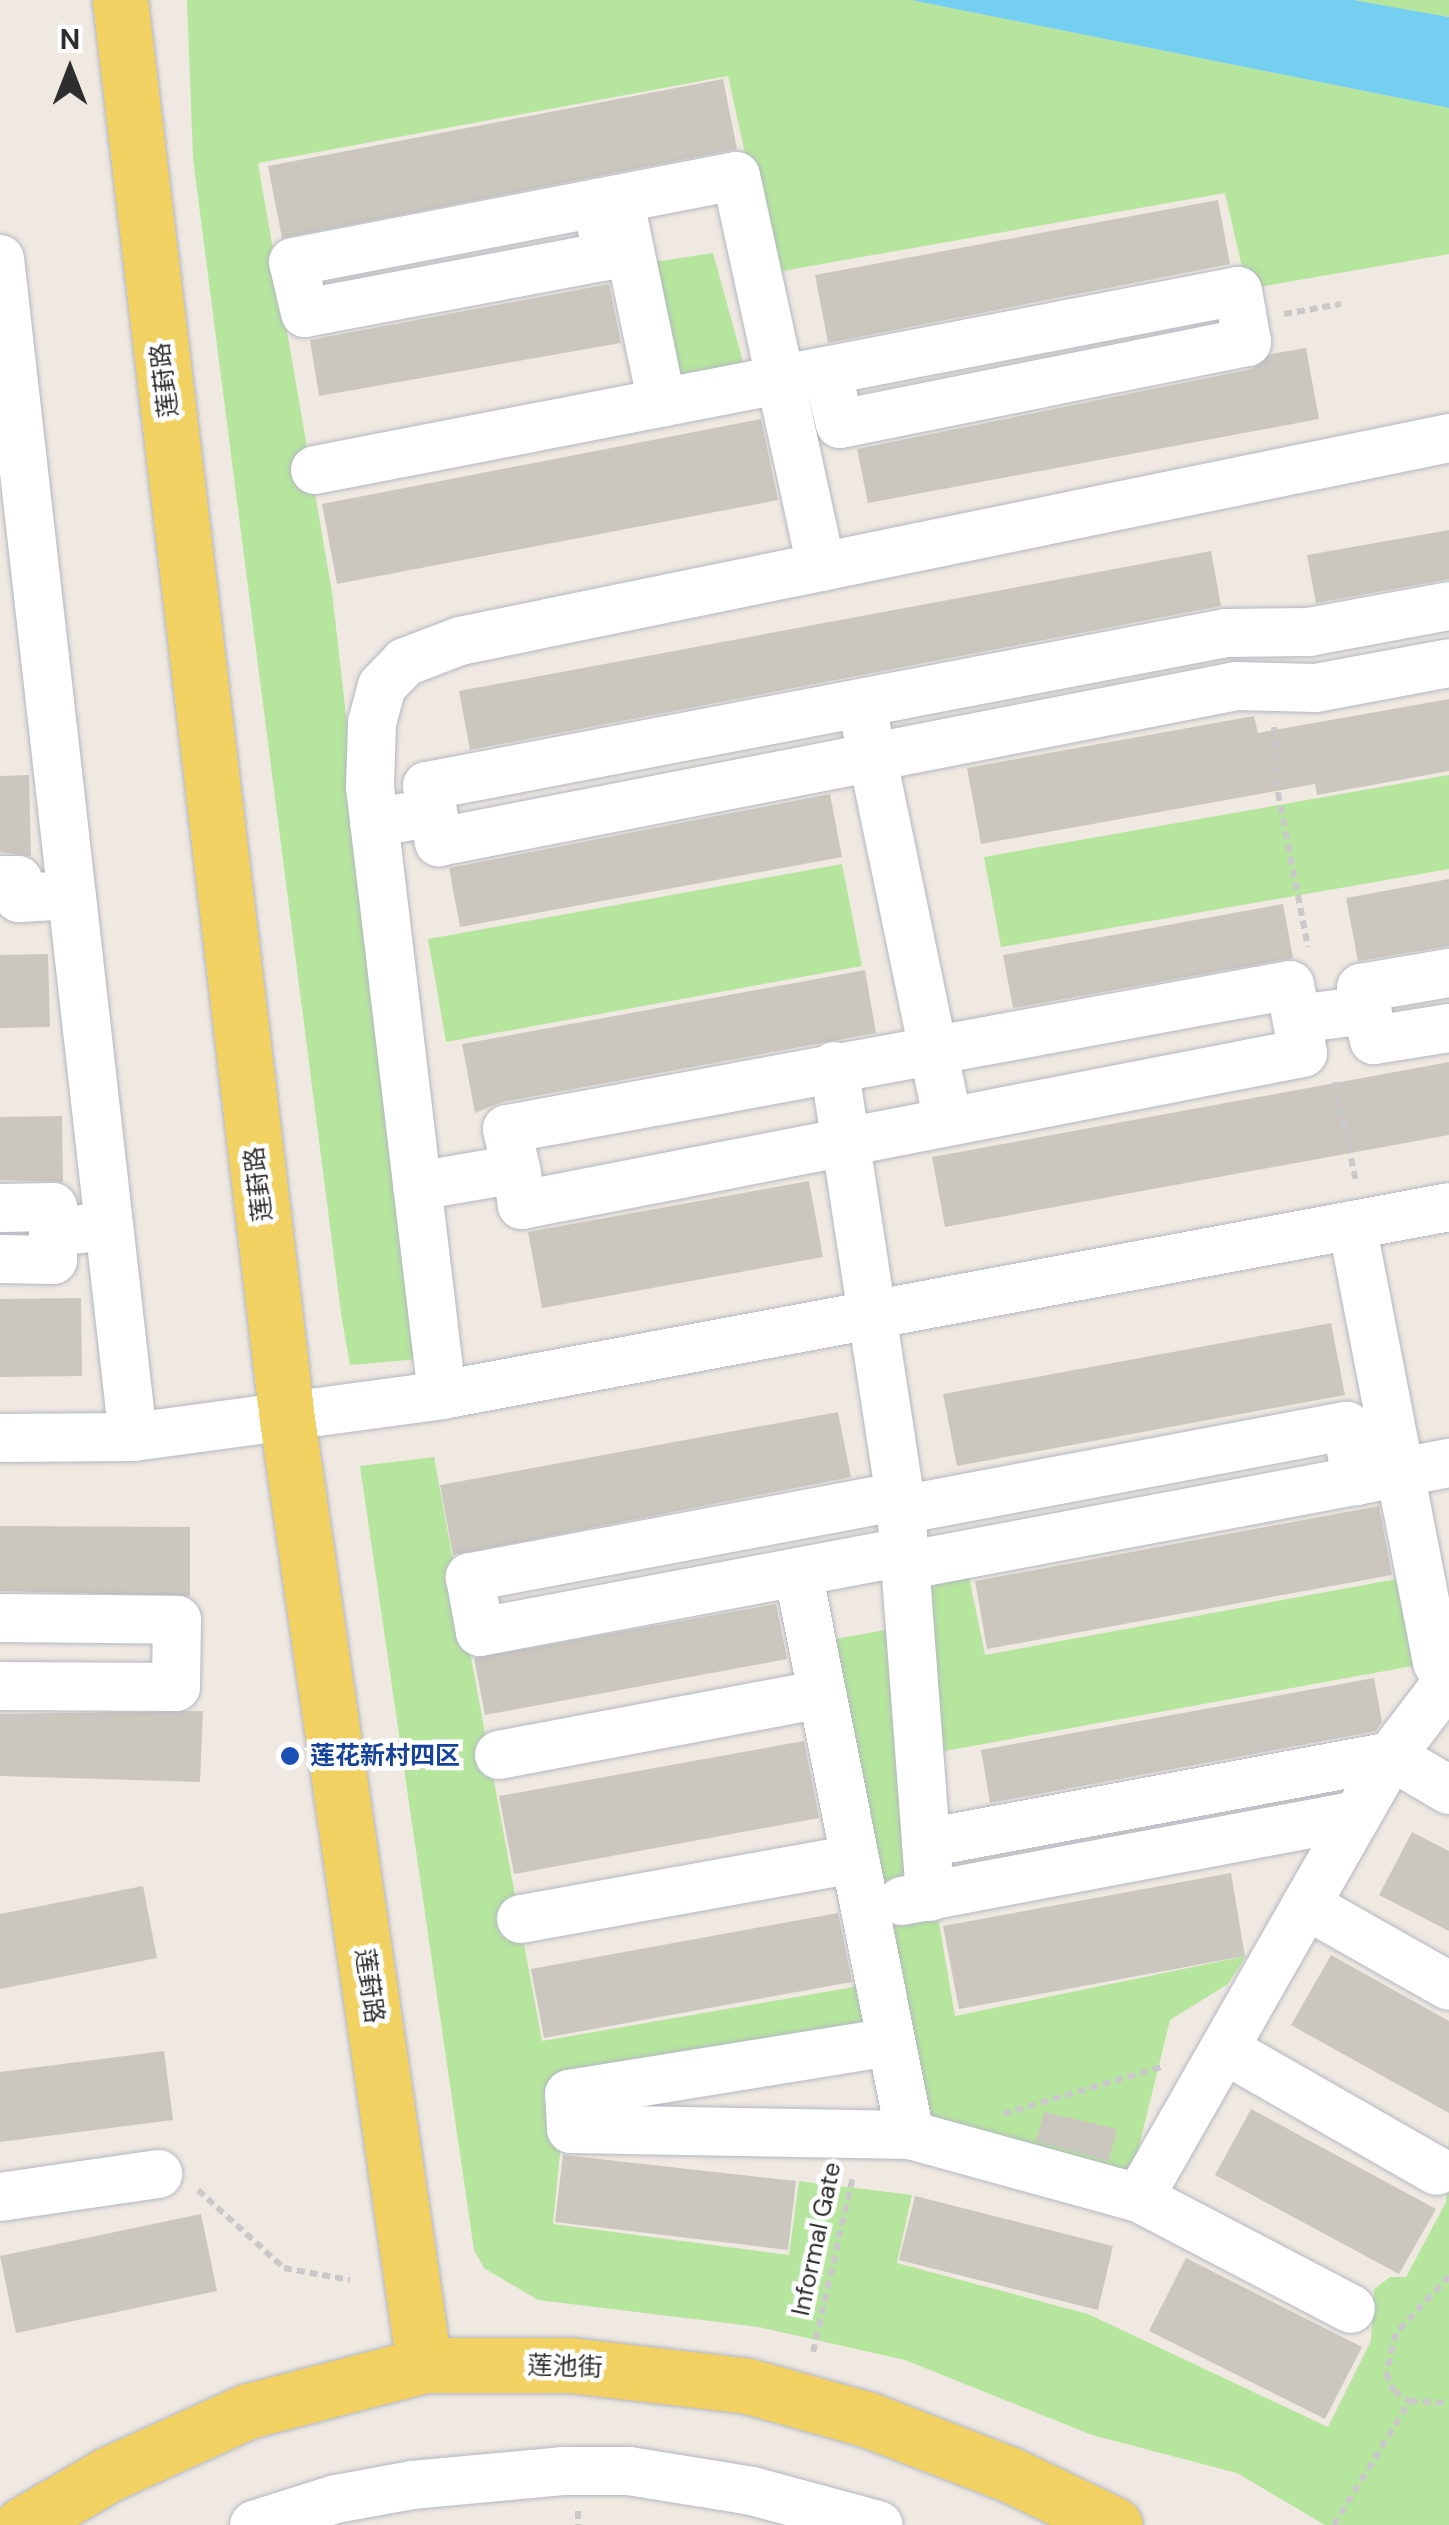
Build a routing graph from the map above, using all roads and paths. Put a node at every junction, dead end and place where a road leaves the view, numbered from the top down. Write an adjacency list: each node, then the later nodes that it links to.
1 (120, 0): 44 (main road, 莲葑路)
2 (608, 201): 2 (street); 7 (street); 8 (street)
3 (0, 259): 4 (street)
4 (1, 270): 9 (street)
5 (1341, 304): 6 (path)
6 (1243, 320): 7 (street)
7 (781, 380): 8 (street); 13 (street)
8 (662, 403): 11 (street)
9 (9, 416): 12 (street)
10 (1449, 438): 13 (street)
11 (315, 470)
12 (17, 564): 24 (street)
13 (821, 567): 23 (street)
14 (1449, 606): 15 (street)
15 (1266, 632): 17 (street); 18 (street)
16 (1449, 663): 17 (street)
17 (1270, 686): 20 (street)
18 (862, 702): 19 (street); 20 (street)
19 (654, 742): 21 (street); 22 (street)
20 (873, 757): 21 (street); 30 (street)
21 (664, 798): 22 (street)
22 (433, 812): 23 (street)
23 (374, 823): 35 (street)
24 (72, 895): 25 (street); 39 (street)
25 (6, 901)
26 (1449, 973): 27 (street)
27 (1368, 1010): 28 (street); 29 (street)
28 (1297, 1019): 30 (street); 32 (street)
29 (1449, 1028)
30 (932, 1048): 31 (street); 32 (street)
31 (834, 1066): 33 (street); 34 (street)
32 (948, 1122): 33 (street)
33 (847, 1142): 34 (street); 42 (street)
34 (516, 1169): 35 (street)
35 (417, 1186): 43 (street)
36 (1449, 1207): 38 (street)
37 (0, 1208): 40 (street)
38 (1352, 1225): 42 (street); 48 (street)
39 (109, 1226): 40 (street); 45 (street)
40 (53, 1232): 41 (street)
41 (0, 1259)
42 (876, 1314): 43 (street); 49 (street)
43 (442, 1394): 44 (street)
44 (287, 1419): 45 (street); 79 (main road, 莲葑路)
45 (133, 1437): 46 (street)
46 (0, 1438)
47 (1449, 1464): 48 (street)
48 (1378, 1477): 49 (street); 52 (street)
49 (902, 1531): 50 (street); 50 (street); 59 (street)
50 (798, 1572): 54 (street)
51 (0, 1618): 53 (street)
52 (1448, 1683): 56 (street)
53 (0, 1686)
54 (822, 1694): 55 (street); 60 (street)
55 (499, 1756)
56 (1391, 1756): 57 (street); 58 (street); 59 (street)
57 (1449, 1790)
58 (1357, 1815): 61 (street); 62 (street)
59 (926, 1843): 61 (street)
60 (855, 1858): 63 (street); 64 (street)
61 (930, 1896): 63 (street)
62 (1306, 1905): 65 (street); 67 (street)
63 (864, 1908): 66 (street)
64 (521, 1919)
65 (1449, 1986)
66 (891, 2042): 69 (street); 70 (street)
67 (1224, 2048): 68 (path); 71 (street); 74 (street)
68 (996, 2116)
69 (856, 2135): 70 (street); 78 (path, Informal Gate)
70 (910, 2135): 74 (street)
71 (1437, 2170)
72 (158, 2174): 73 (street); 76 (path)
73 (0, 2197)
74 (1139, 2198): 77 (street)
75 (1449, 2276): 80 (path)
76 (350, 2280)
77 (1350, 2309)
78 (814, 2352)
79 (424, 2365): 82 (main road, 莲池街); 85 (main road, 莲池街)
80 (1410, 2400): 81 (path); 86 (path)
81 (1449, 2402)
82 (22, 2525)
83 (254, 2525): 84 (street)
84 (878, 2525)
85 (1115, 2525)
86 (1334, 2525)

